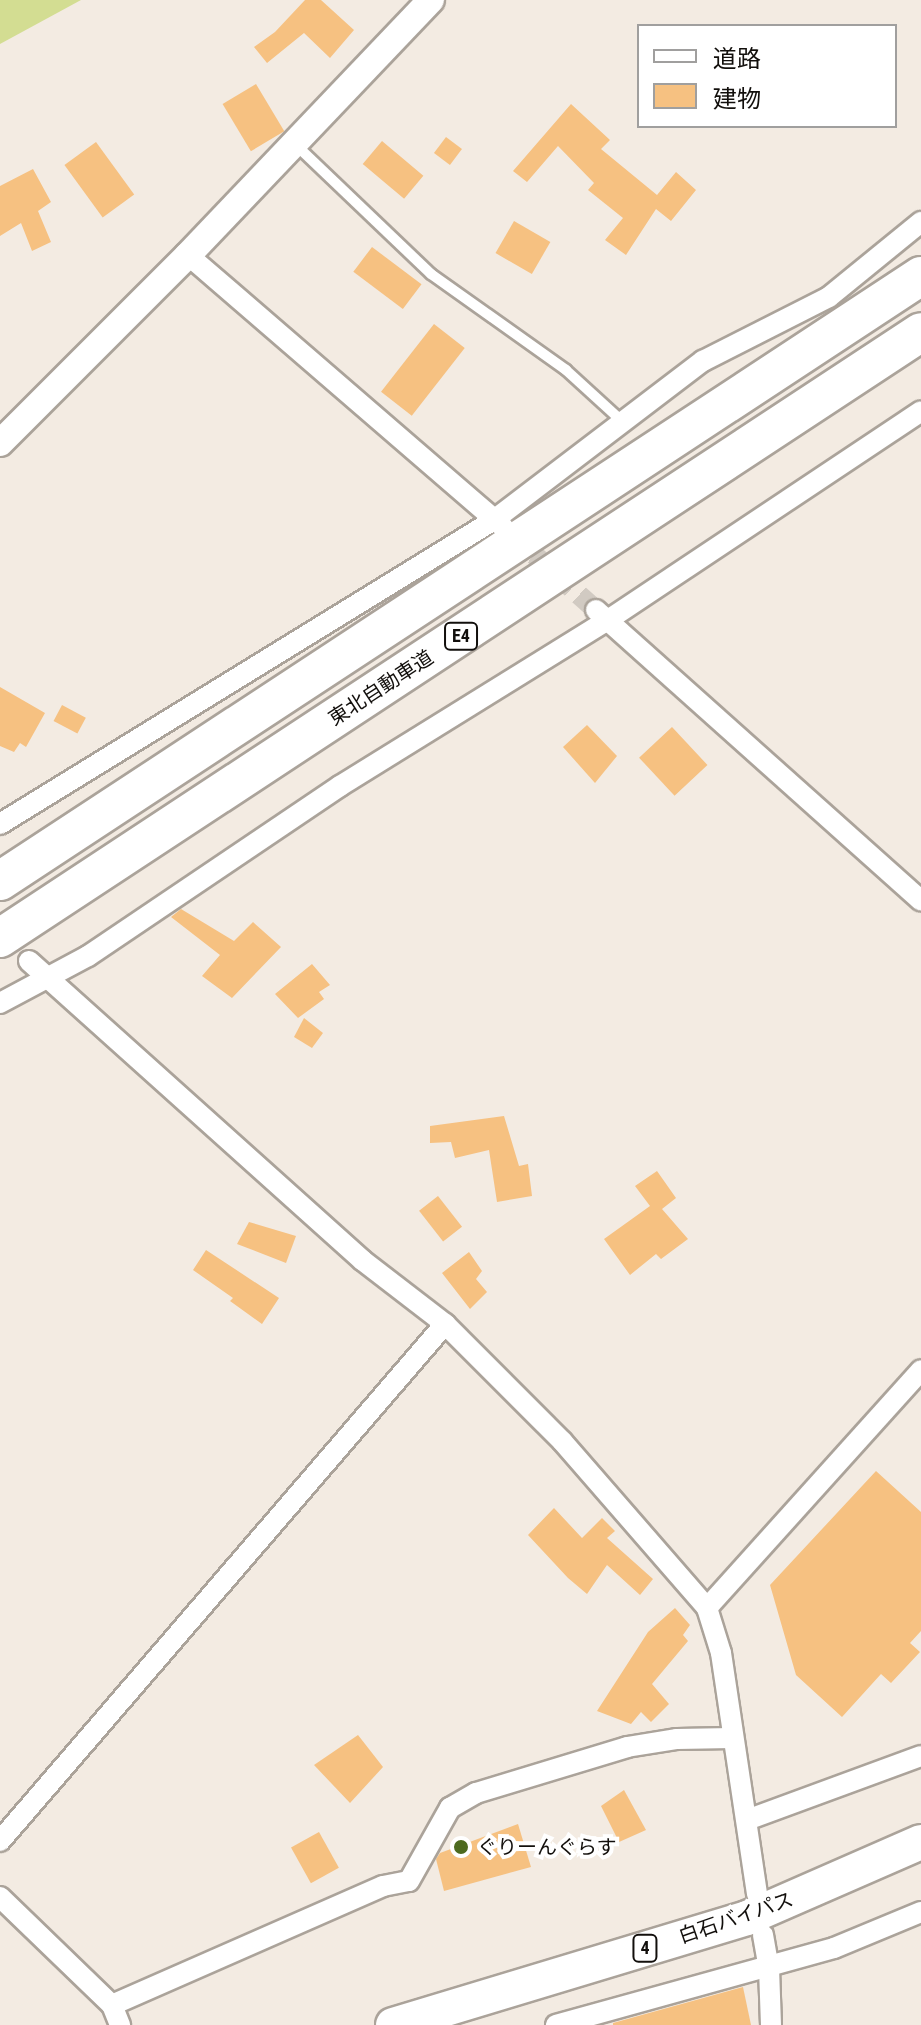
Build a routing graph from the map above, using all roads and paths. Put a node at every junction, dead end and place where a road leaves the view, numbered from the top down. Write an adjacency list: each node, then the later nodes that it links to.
1 (431, 0): 2 (street)
2 (295, 144): 4 (street); 8 (lane)
3 (921, 222): 8 (street)
4 (188, 255): 9 (street); 10 (street)
5 (921, 276): 13 (highway, E4)
6 (921, 332): 15 (highway, 東北自動車道 / E4)
7 (921, 411): 11 (street)
8 (624, 423): 10 (street)
9 (0, 443)
10 (500, 525): 12 (street)
11 (602, 615): 14 (street); 16 (street)
12 (0, 824)
13 (0, 881)
14 (921, 901)
15 (14, 950): 16 (street)
16 (49, 976): 17 (street); 18 (street)
17 (0, 1003)
18 (445, 1324): 20 (street); 24 (street)
19 (921, 1370): 20 (street)
20 (707, 1608): 21 (street)
21 (732, 1738): 23 (street); 31 (street)
22 (921, 1756): 23 (street)
23 (747, 1820): 26 (street)
24 (0, 1841)
25 (911, 1845): 33 (highway, 白石バイパス / 4)
26 (757, 1894)
27 (0, 1897): 31 (street)
28 (921, 1912): 30 (street)
29 (763, 1935): 30 (street)
30 (769, 1968): 34 (street); 35 (street)
31 (112, 2005): 32 (street)
32 (120, 2025)
33 (393, 2025)
34 (556, 2025)
35 (771, 2025)

